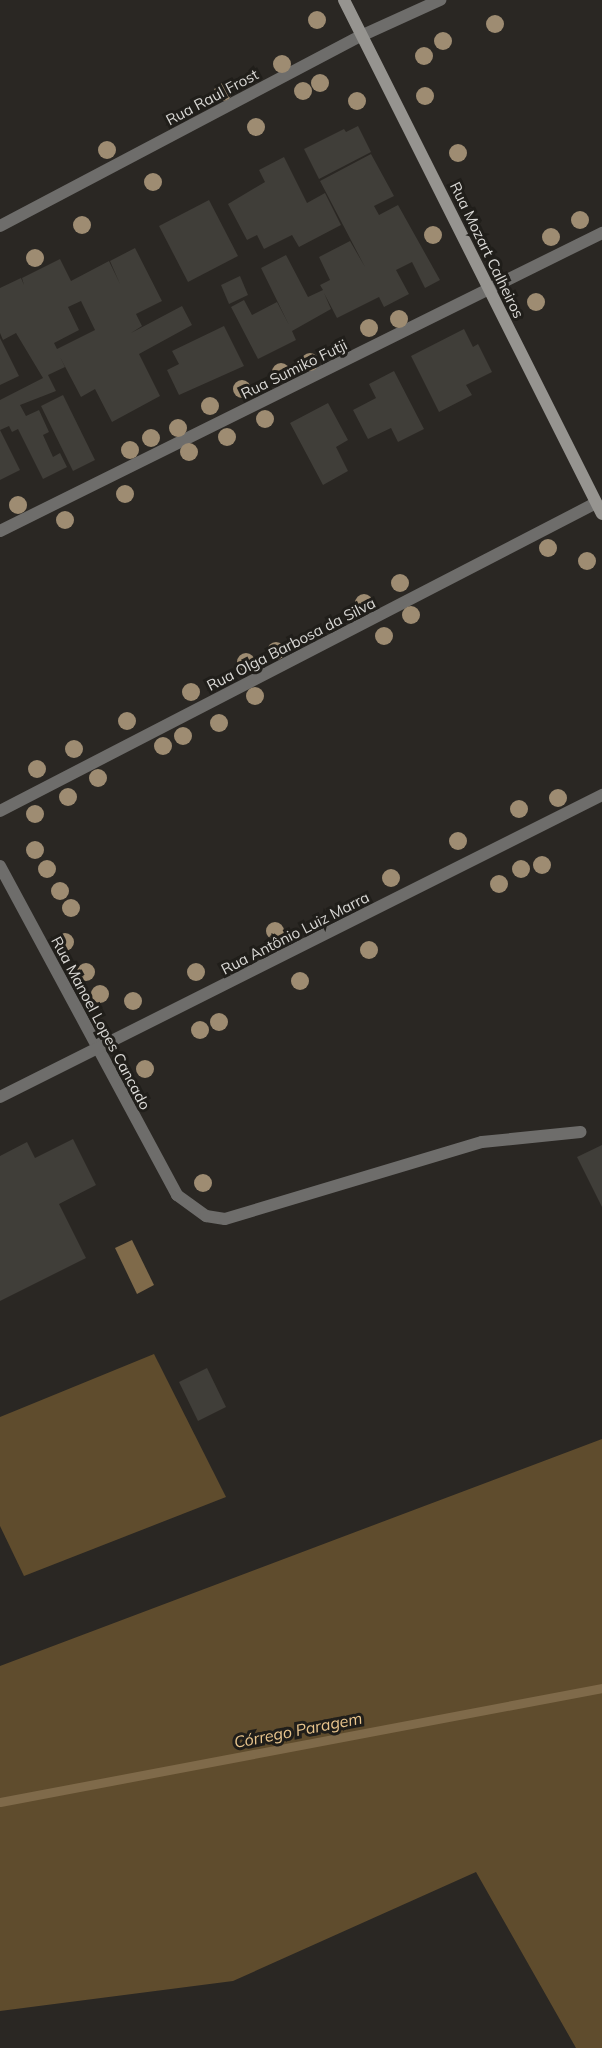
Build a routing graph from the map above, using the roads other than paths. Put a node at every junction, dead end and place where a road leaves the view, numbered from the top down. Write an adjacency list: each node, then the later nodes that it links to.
1 (344, 0): 3 (street, Rua Mozart Calheiros)
2 (440, 0): 3 (street, Rua Raul Frost)
3 (363, 35): 4 (street, Rua Raul Frost); 6 (street, Rua Mozart Calheiros)
4 (0, 226)
5 (602, 233): 6 (street, Rua Sumiko Futji)
6 (490, 289): 7 (street, Rua Mozart Calheiros); 8 (street, Rua Sumiko Futji)
7 (599, 508): 10 (street, Rua Olga Barbosa da Silva)
8 (0, 531)
9 (602, 795): 12 (street, Rua Antônio Luiz Marra)
10 (0, 811)
11 (0, 866): 12 (street, Rua Manoel Lopes Cancado)
12 (98, 1049): 13 (street, Rua Antônio Luiz Marra); 14 (street, Rua Manoel Lopes Cancado)
13 (0, 1097)
14 (580, 1132)

